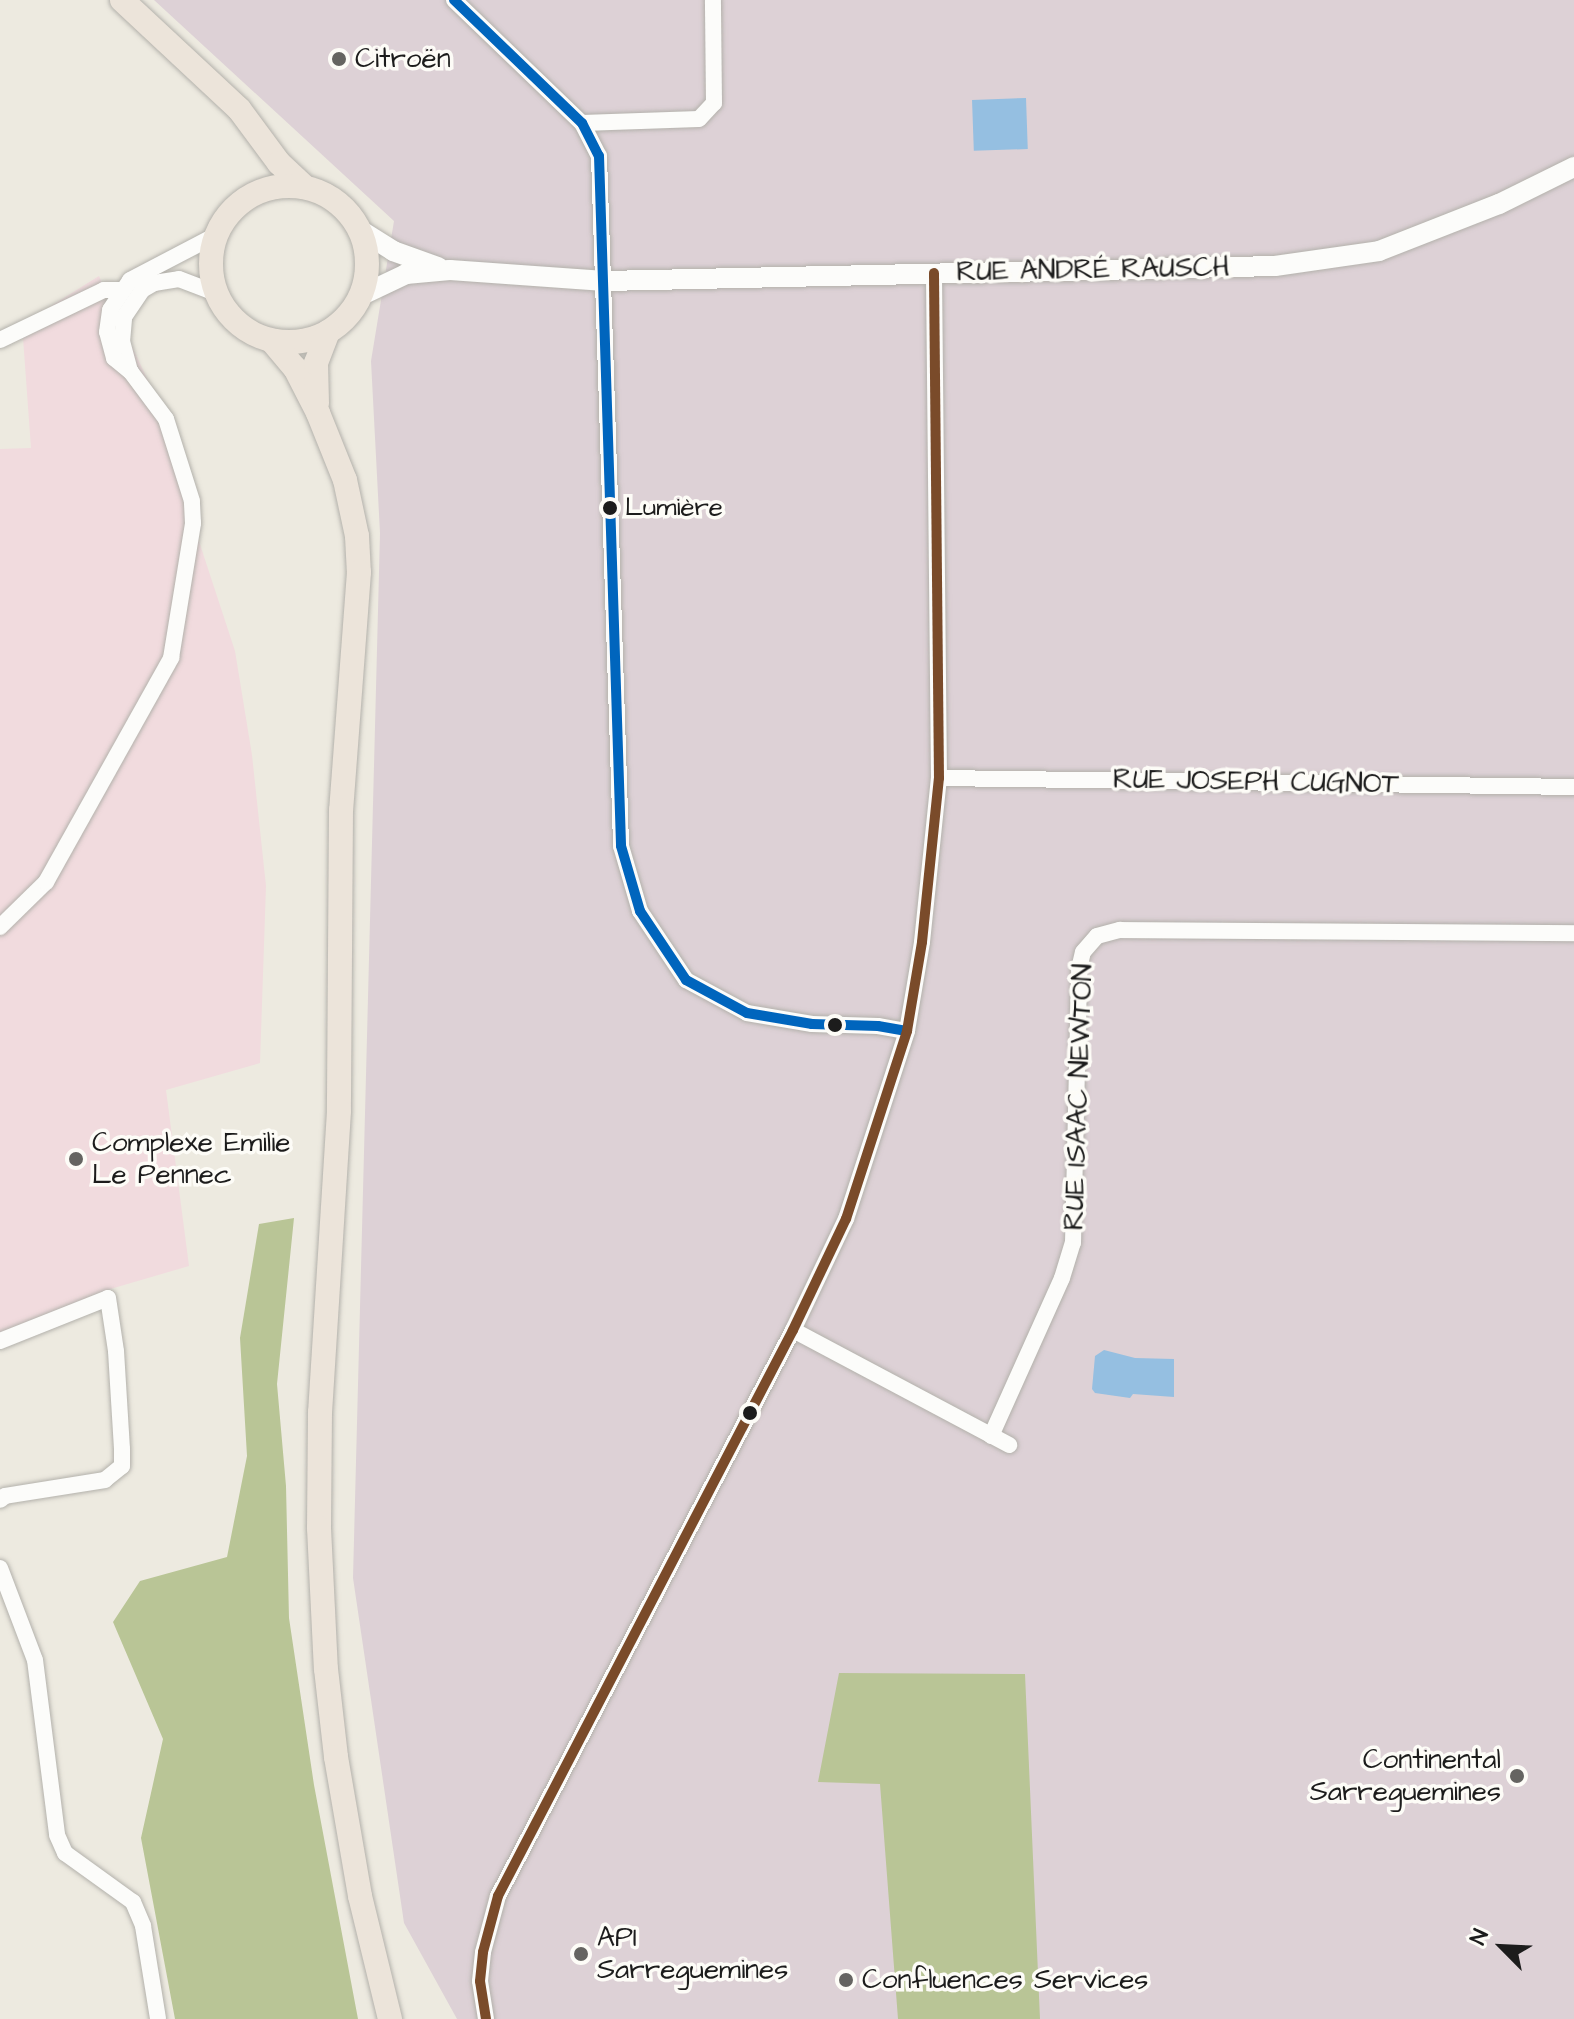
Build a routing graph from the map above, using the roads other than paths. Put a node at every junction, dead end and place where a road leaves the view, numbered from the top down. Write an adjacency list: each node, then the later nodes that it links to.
1 (122, 0): 5 (main road)
2 (454, 0): 4 (street)
3 (713, 0): 4 (street)
4 (582, 123): 13 (street)
5 (258, 133): 7 (main road); 8 (main road)
6 (1574, 167): 12 (street, RUE ANDRÉ RAUSCH)
7 (304, 186): 8 (main road); 9 (main road)
8 (248, 197): 10 (main road)
9 (360, 230): 11 (street, RUE ANDRÉ RAUSCH); 16 (main road)
10 (216, 235): 14 (street); 15 (main road)
11 (450, 270): 13 (street, RUE ANDRÉ RAUSCH); 16 (street, RUE ANDRÉ RAUSCH)
12 (934, 273): 13 (street, RUE ANDRÉ RAUSCH); 22 (street)
13 (605, 281): 26 (street)
14 (120, 290): 18 (street); 20 (street)
15 (216, 293): 19 (main road); 20 (street)
16 (362, 295): 17 (main road)
17 (328, 332): 19 (main road); 21 (main road)
18 (0, 340)
19 (272, 341): 21 (main road)
20 (131, 372): 24 (street)
21 (318, 413): 34 (main road)
22 (939, 778): 23 (street, RUE JOSEPH CUGNOT); 26 (street)
23 (1574, 787)
24 (0, 927)
25 (1574, 933): 29 (street, RUE ISAAC NEWTON)
26 (907, 1031): 27 (street)
27 (793, 1330): 29 (street); 35 (street)
28 (0, 1341): 31 (street)
29 (991, 1436): 30 (street)
30 (1009, 1445)
31 (0, 1500)
32 (0, 1568): 33 (street)
33 (158, 2019)
34 (390, 2019)
35 (486, 2019)

